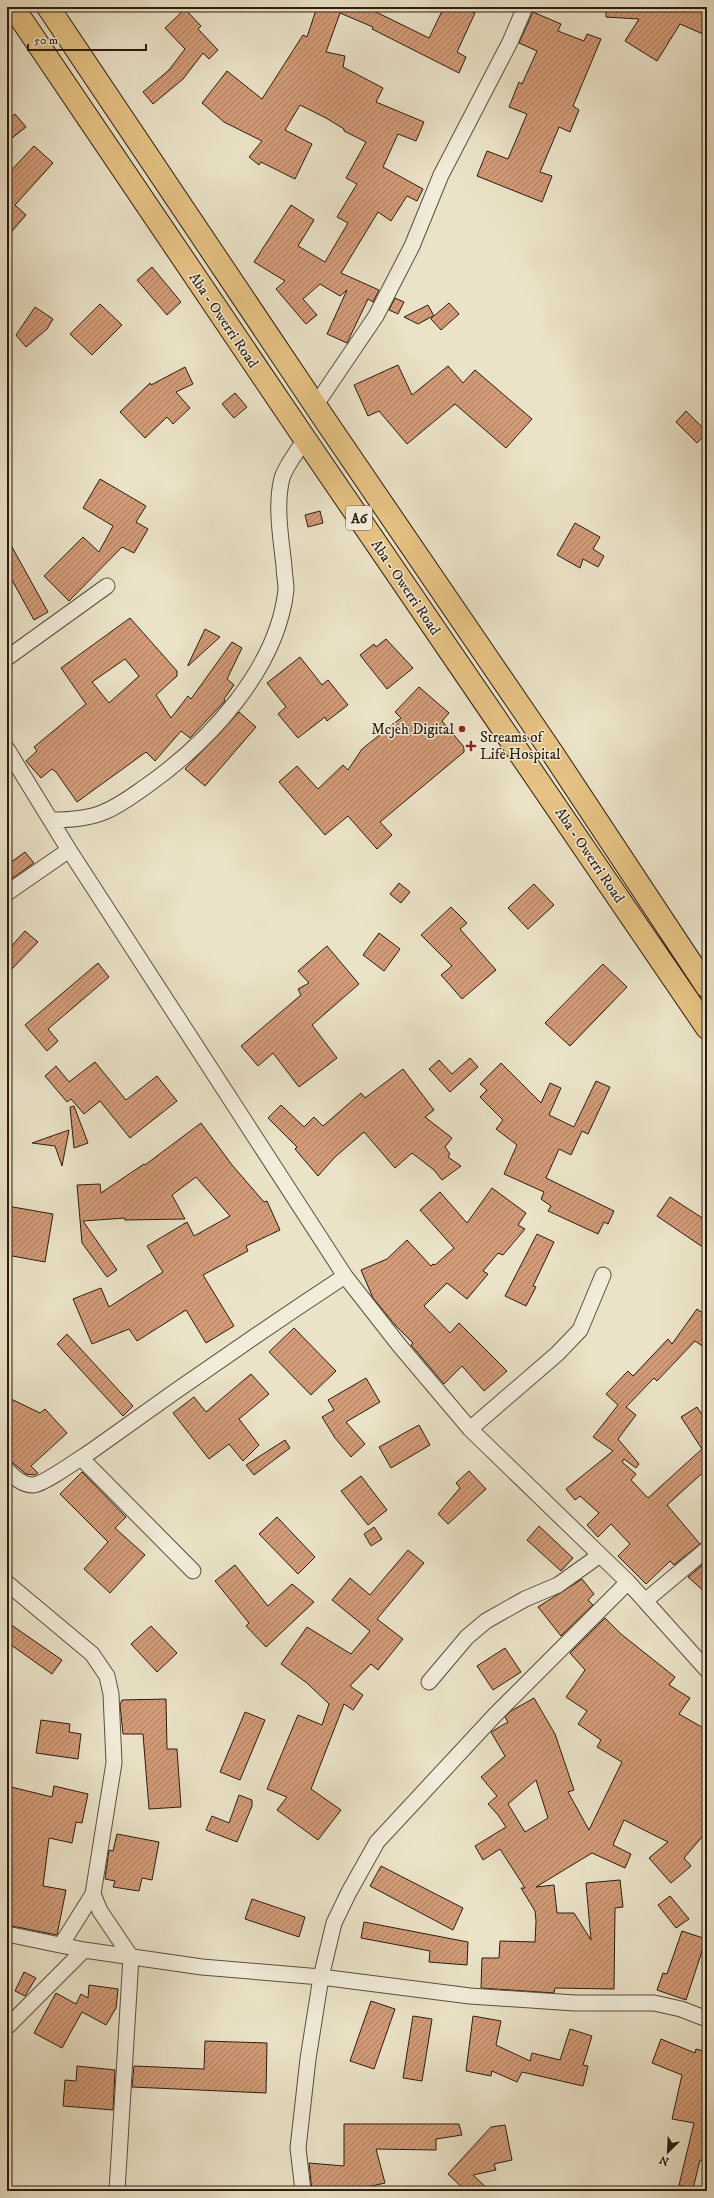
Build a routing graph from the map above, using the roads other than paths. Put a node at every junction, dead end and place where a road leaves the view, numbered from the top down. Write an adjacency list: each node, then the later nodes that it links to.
1 (13, 7): 5 (highway, Aba - Owerri Road / A6)
2 (48, 7): 4 (highway, Aba - Owerri Road / A6)
3 (525, 7): 4 (street)
4 (315, 406): 12 (highway, Aba - Owerri Road / A6)
5 (305, 439): 9 (street); 13 (highway, Aba - Owerri Road / A6)
6 (107, 586): 7 (street)
7 (7, 658)
8 (7, 749): 9 (street)
9 (51, 820): 10 (street)
10 (69, 850): 11 (street); 15 (street)
11 (7, 893)
12 (707, 987)
13 (707, 1028)
14 (603, 1275): 16 (street)
15 (345, 1276): 16 (street); 17 (street)
16 (470, 1428): 20 (street)
17 (81, 1458): 18 (street); 21 (street)
18 (7, 1470)
19 (707, 1549): 24 (street)
20 (600, 1555): 22 (street); 26 (street)
21 (194, 1571)
22 (628, 1582): 24 (street); 32 (street)
23 (7, 1583): 27 (street)
24 (645, 1601): 25 (street)
25 (707, 1670)
26 (429, 1682)
27 (93, 1894): 29 (street); 31 (street)
28 (7, 1934): 29 (street)
29 (61, 1945): 30 (street)
30 (84, 1950): 31 (street); 34 (street)
31 (131, 1957): 32 (street); 35 (street)
32 (321, 1977): 33 (street); 36 (street)
33 (707, 2019)
34 (7, 2027)
35 (117, 2191)
36 (303, 2191)

